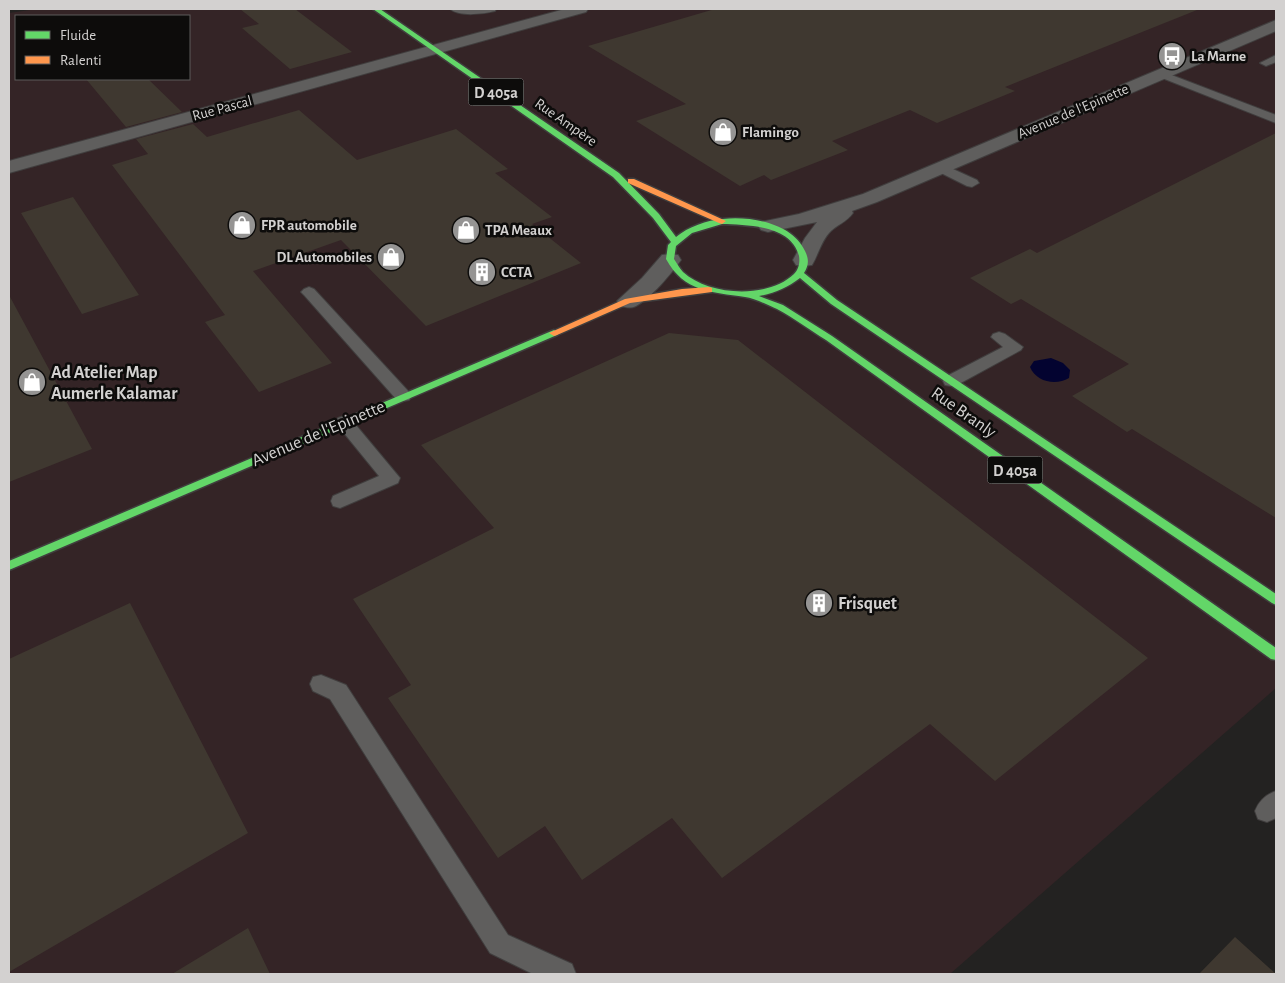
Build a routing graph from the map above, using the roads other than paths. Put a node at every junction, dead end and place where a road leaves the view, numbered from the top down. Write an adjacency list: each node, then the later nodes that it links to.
1 (376, 9): 6 (main road, Rue Ampère / D 405a)
2 (455, 9): 3 (lane)
3 (491, 9)
4 (580, 9): 6 (street, Rue Pascal)
5 (1276, 25): 7 (street, Avenue de l'Epinette)
6 (434, 49): 9 (street, Rue Pascal); 11 (main road, Rue Ampère / D 405a)
7 (1161, 74): 8 (lane); 10 (street, Avenue de l'Epinette)
8 (1276, 118)
9 (9, 167)
10 (942, 168): 12 (lane); 13 (street, Avenue de l'Epinette)
11 (616, 175): 14 (main road, Rue Ampère / D 405a); 16 (main road, Rue Ampère / D 405a)
12 (972, 183)
13 (870, 198): 15 (street, Avenue de l'Epinette); 17 (street, Avenue de l'Epinette)
14 (722, 221): 15 (main road); 16 (main road)
15 (768, 226): 17 (main road)
16 (672, 250): 18 (main road); 21 (street, Avenue de l'Epinette)
17 (802, 267): 20 (main road); 23 (main road, Rue Branly / D 405a)
18 (709, 290): 20 (main road); 21 (main road, Avenue de l'Epinette)
19 (309, 292): 24 (lane)
20 (749, 294): 29 (main road, Rue Branly / D 405a)
21 (628, 301): 24 (main road, Avenue de l'Epinette)
22 (999, 337): 23 (lane)
23 (951, 381): 28 (main road, Rue Branly / D 405a)
24 (404, 396): 25 (main road, Avenue de l'Epinette)
25 (344, 422): 26 (lane); 27 (main road, Avenue de l'Epinette)
26 (340, 501)
27 (9, 566)
28 (1276, 600)
29 (1276, 654)
30 (320, 684): 31 (lane)
31 (562, 974)

